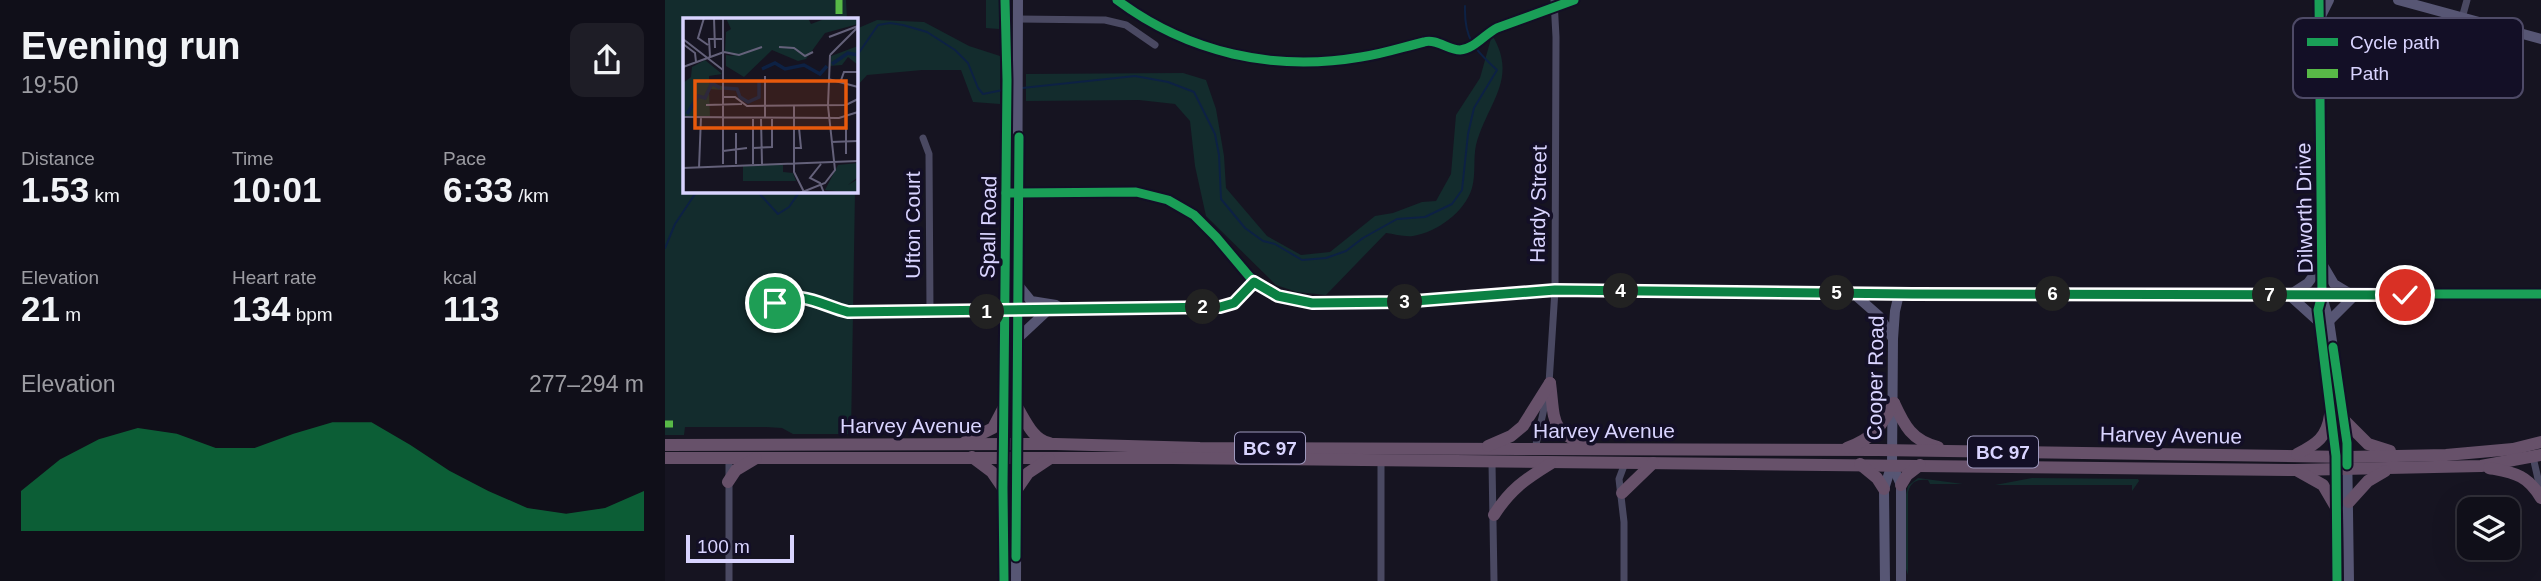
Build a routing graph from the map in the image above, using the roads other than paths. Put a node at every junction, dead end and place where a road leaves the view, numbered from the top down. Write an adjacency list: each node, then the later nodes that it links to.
1 (1005, 0): 17 (main road, Spall Road)
2 (1018, 0): 10 (main road, Spall Road)
3 (1554, 0): 21 (street, Hardy Street)
4 (2319, 0): 8 (main road, Dilworth Drive)
5 (2329, 0): 8 (main road)
6 (2398, 0): 9 (main road)
7 (2467, 0): 9 (street)
8 (2319, 18)
9 (2462, 18)
10 (1018, 19): 13 (street); 16 (main road, Spall Road)
11 (2523, 34): 12 (main road)
12 (2541, 39)
13 (1155, 45)
14 (2320, 98): 18 (main road, Dilworth Drive)
15 (923, 138): 32 (street, Ufton Court)
16 (1019, 192): 17 (main road); 19 (main road); 20 (main road, Spall Road)
17 (1006, 193): 33 (main road, Spall Road)
18 (2322, 264): 25 (main road); 26 (main road, Dilworth Drive); 27 (main road)
19 (1254, 282): 21 (main road); 30 (street)
20 (1017, 284): 29 (main road, Spall Road); 30 (main road)
21 (1555, 290): 22 (main road); 37 (street, Hardy Street)
22 (1853, 293): 23 (main road); 36 (main road)
23 (1899, 294): 25 (main road); 36 (main road, Cooper Road)
24 (2541, 294): 27 (main road)
25 (2289, 295): 26 (main road); 34 (main road)
26 (2322, 295): 27 (main road); 34 (main road, Dilworth Drive)
27 (2355, 295): 34 (main road)
28 (810, 298): 28 (street); 32 (street)
29 (1017, 309): 31 (street); 33 (street); 35 (main road, Spall Road)
30 (1065, 310): 31 (street)
31 (1047, 311): 35 (main road)
32 (930, 312): 33 (street)
33 (1004, 312): 39 (main road, Spall Road)
34 (2324, 322): 40 (main road, Dilworth Drive); 41 (main road, Dilworth Drive)
35 (1017, 339): 39 (main road, Spall Road)
36 (1893, 339): 38 (main road, Cooper Road)
37 (1549, 383): 48 (highway); 49 (street, Hardy Street); 50 (highway)
38 (1894, 402): 52 (highway); 55 (main road, Cooper Road); 56 (highway)
39 (1011, 407): 44 (highway); 45 (highway); 53 (main road, Spall Road); 54 (main road, Spall Road)
40 (2330, 415): 59 (highway); 72 (main road, Dilworth Drive)
41 (2343, 419): 60 (highway); 72 (main road, Dilworth Drive)
42 (2541, 442): 60 (highway, Harvey Avenue / BC 97)
43 (739, 444): 44 (highway, Harvey Avenue / BC 97); 46 (highway, Harvey Avenue / BC 97); 63 (street)
44 (960, 444): 53 (highway, Harvey Avenue / BC 97)
45 (1056, 444): 47 (highway, Harvey Avenue / BC 97); 54 (highway, Harvey Avenue / BC 97)
46 (665, 445)
47 (1407, 447): 48 (highway, Harvey Avenue / BC 97); 66 (highway)
48 (1484, 448): 49 (highway, Harvey Avenue / BC 97)
49 (1535, 449): 50 (highway, Harvey Avenue / BC 97); 67 (highway)
50 (1595, 449): 51 (highway, Harvey Avenue / BC 97)
51 (1658, 450): 52 (highway, Harvey Avenue / BC 97); 70 (highway)
52 (1840, 450): 55 (highway, Harvey Avenue / BC 97)
53 (1003, 451): 54 (highway, Harvey Avenue / BC 97); 61 (highway, Harvey Avenue / BC 97); 82 (main road, Spall Road)
54 (1018, 451): 65 (highway, Harvey Avenue / BC 97); 83 (main road, Spall Road)
55 (1893, 451): 56 (highway, Harvey Avenue / BC 97); 74 (main road, Cooper Road)
56 (1955, 452): 57 (highway, Harvey Avenue / BC 97)
57 (2167, 453): 59 (highway, Harvey Avenue / BC 97); 77 (highway)
58 (2538, 454): 76 (highway, Harvey Avenue / BC 97); 85 (street)
59 (2291, 456): 72 (highway, Harvey Avenue / BC 97)
60 (2407, 456): 72 (highway, Harvey Avenue / BC 97)
61 (972, 457): 64 (highway, Harvey Avenue / BC 97); 82 (highway)
62 (665, 458): 63 (highway, Harvey Avenue / BC 97)
63 (728, 458): 64 (highway, Harvey Avenue / BC 97); 80 (street)
64 (756, 458): 80 (highway)
65 (1051, 458): 66 (highway, Harvey Avenue / BC 97); 83 (highway)
66 (1381, 461): 68 (highway, Harvey Avenue / BC 97); 94 (street)
67 (1507, 462): 68 (highway, Harvey Avenue / BC 97); 69 (highway, Harvey Avenue / BC 97)
68 (1492, 463): 90 (street)
69 (1551, 463): 70 (highway, Harvey Avenue / BC 97); 90 (highway)
70 (1625, 463): 71 (highway, Harvey Avenue / BC 97); 86 (street)
71 (1653, 463): 73 (highway, Harvey Avenue / BC 97); 86 (highway)
72 (2342, 463): 78 (highway, Harvey Avenue / BC 97); 79 (highway, Harvey Avenue / BC 97); 88 (main road, Dilworth Drive); 89 (main road, Dilworth Drive)
73 (1860, 464): 74 (highway, Harvey Avenue / BC 97); 84 (highway)
74 (1892, 464): 75 (highway, Harvey Avenue / BC 97); 81 (main road, Cooper Road); 84 (main road, Cooper Road)
75 (1920, 465): 77 (highway, Harvey Avenue / BC 97); 81 (highway)
76 (2481, 466): 79 (highway, Harvey Avenue / BC 97); 87 (highway)
77 (2151, 468): 78 (highway, Harvey Avenue / BC 97)
78 (2295, 470): 89 (highway)
79 (2388, 470): 88 (highway)
80 (728, 482): 91 (street)
81 (1901, 485): 98 (main road, Cooper Road)
82 (1003, 488): 92 (main road, Spall Road)
83 (1017, 489): 93 (main road, Spall Road)
84 (1884, 489): 97 (main road, Cooper Road)
85 (2541, 492)
86 (1622, 494): 96 (street)
87 (2541, 498)
88 (2349, 502): 100 (main road, Dilworth Drive)
89 (2337, 509): 99 (main road, Dilworth Drive)
90 (1494, 515): 95 (street)
91 (729, 581)
92 (1004, 581)
93 (1016, 581)
94 (1381, 581)
95 (1495, 581)
96 (1624, 581)
97 (1885, 581)
98 (1901, 581)
99 (2337, 581)
100 (2349, 581)

